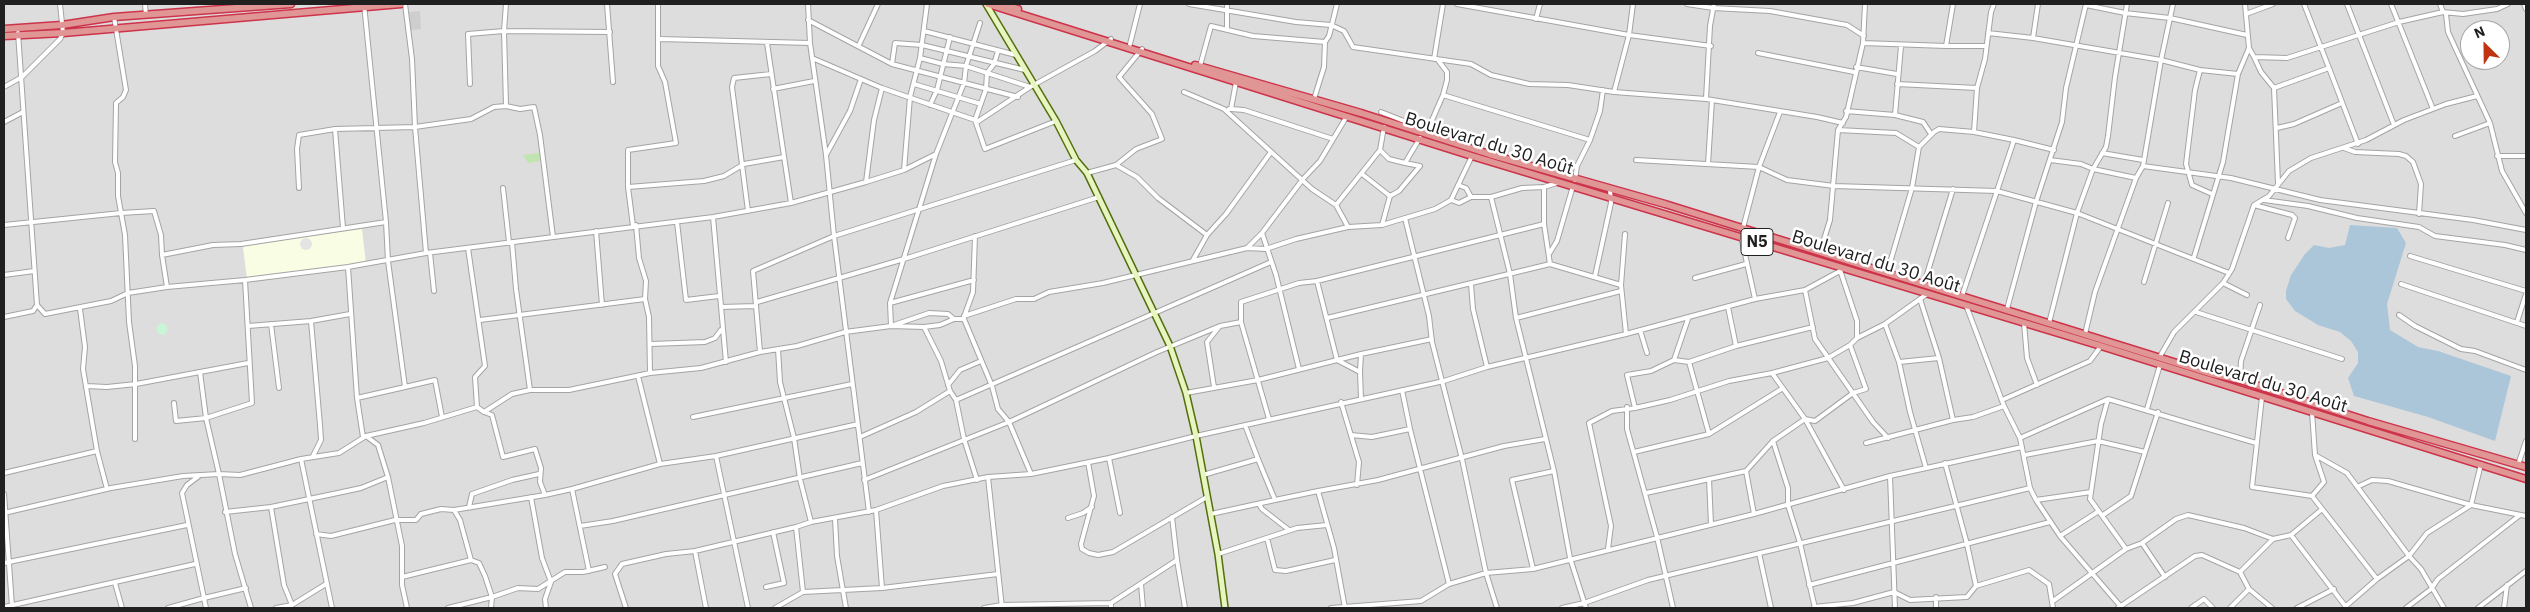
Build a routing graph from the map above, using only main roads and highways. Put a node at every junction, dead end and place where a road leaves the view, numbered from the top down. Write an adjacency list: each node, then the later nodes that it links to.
1 (291, 4): 7 (highway)
2 (401, 4): 6 (highway)
3 (981, 4): 4 (highway, Boulevard du 30 Août)
4 (987, 4): 11 (highway, Boulevard du 30 Août / N5)
5 (1002, 4): 11 (highway, Boulevard du 30 Août / N5)
6 (364, 5): 9 (highway)
7 (223, 7): 9 (highway)
8 (4, 30): 9 (highway)
9 (18, 32): 10 (highway)
10 (4, 36)
11 (1109, 40): 12 (highway, Boulevard du 30 Août / N5); 12 (highway, Boulevard du 30 Août / N5)
12 (1142, 50): 13 (highway, Boulevard du 30 Août / N5); 13 (highway, Boulevard du 30 Août / N5)
13 (1574, 183): 14 (highway, Boulevard du 30 Août / N5); 14 (highway, Boulevard du 30 Août / N5)
14 (2103, 343): 15 (highway, Boulevard du 30 Août / N5); 16 (highway, Boulevard du 30 Août / N5)
15 (2526, 467)
16 (2526, 479)

